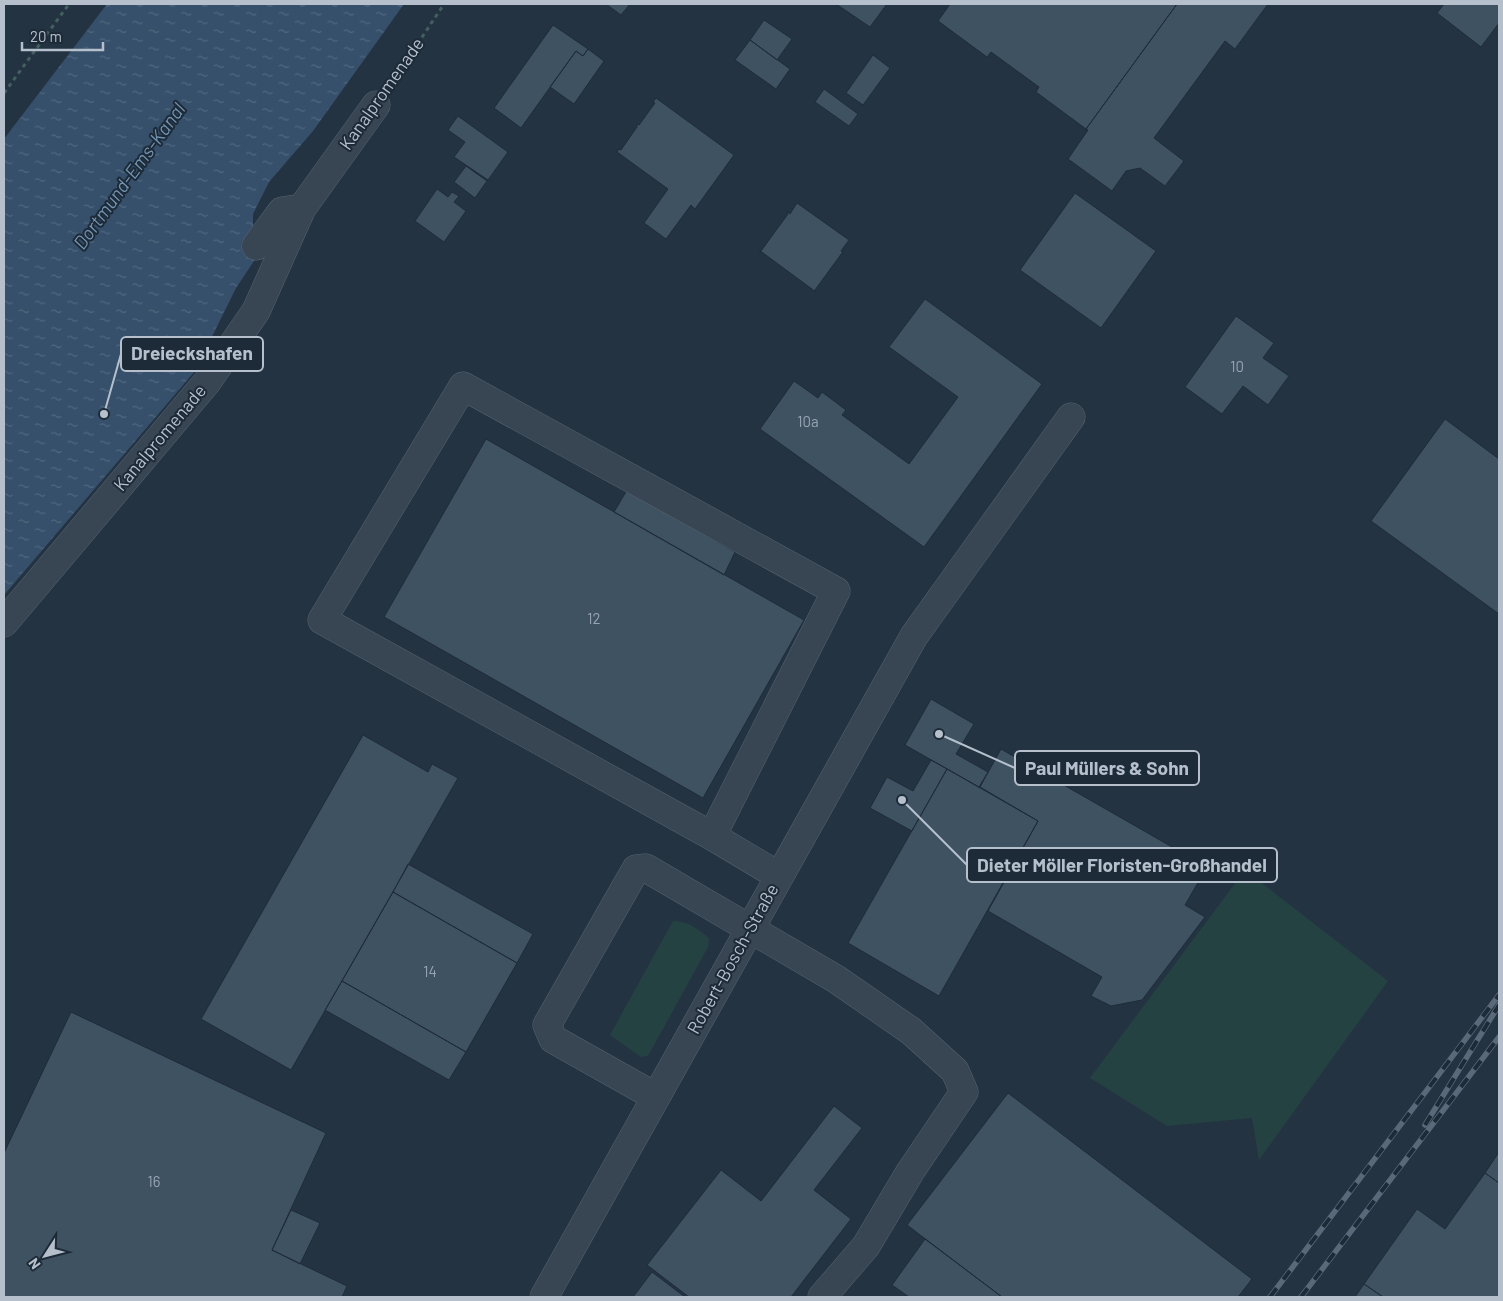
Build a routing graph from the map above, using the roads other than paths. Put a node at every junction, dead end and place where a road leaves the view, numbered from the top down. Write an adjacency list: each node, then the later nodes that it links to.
1 (376, 105): 2 (street, Kanalpromenade)
2 (302, 208): 3 (street); 5 (street, Kanalpromenade)
3 (256, 246)
4 (1071, 417): 7 (street, Robert-Bosch-Straße)
5 (4, 623)
6 (712, 836): 6 (street); 7 (street)
7 (779, 876): 8 (street, Robert-Bosch-Straße)
8 (750, 928): 9 (street, Robert-Bosch-Straße); 9 (street); 11 (street)
9 (656, 1097): 10 (street, Robert-Bosch-Straße)
10 (544, 1297)
11 (822, 1297)

